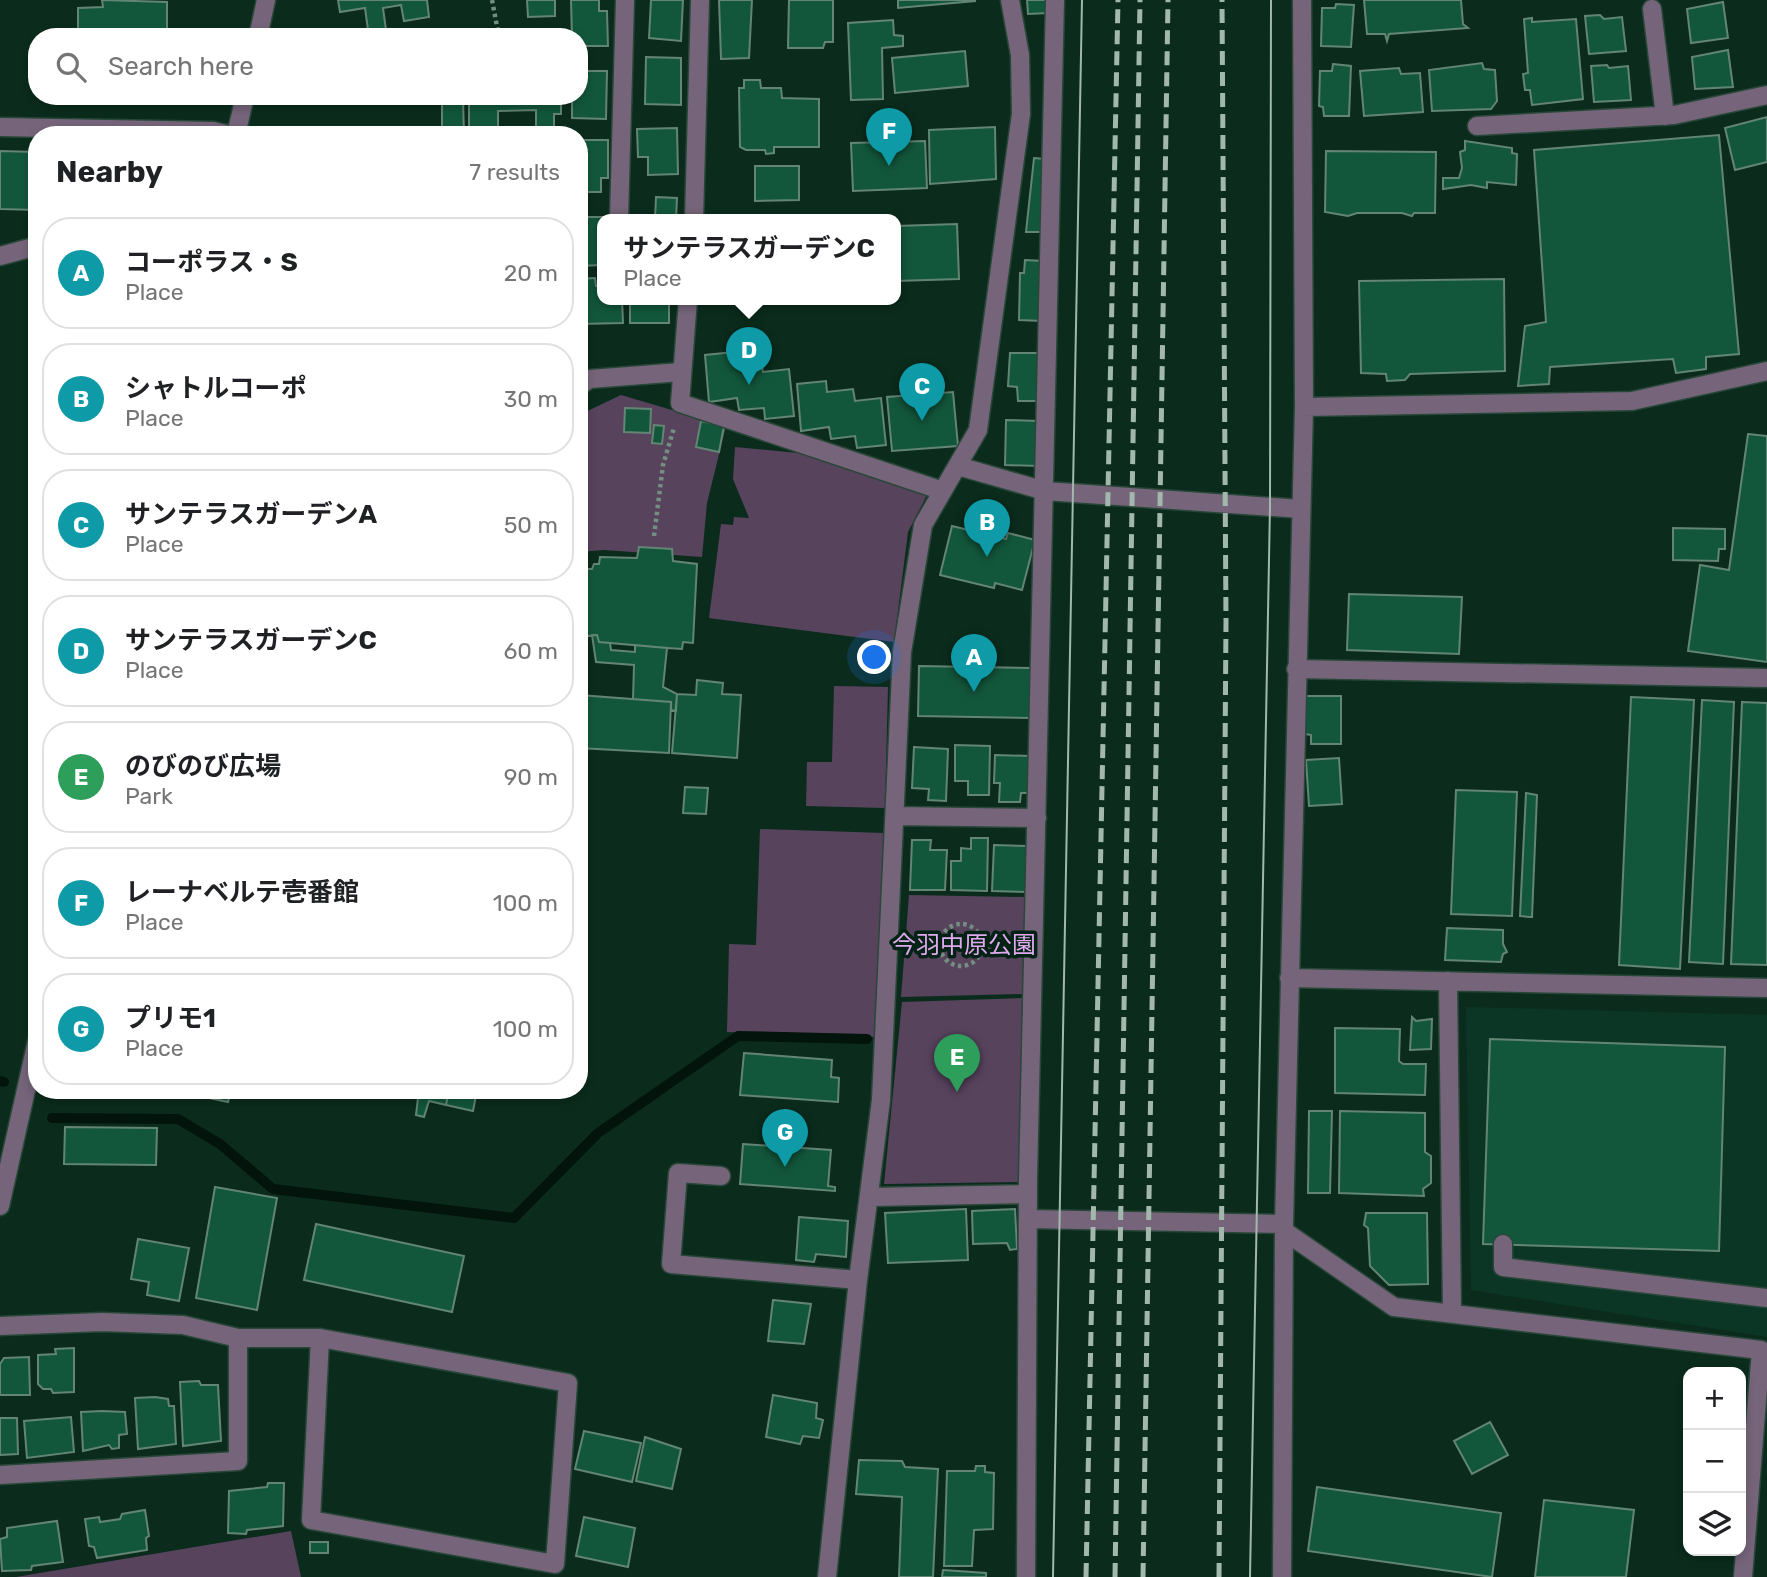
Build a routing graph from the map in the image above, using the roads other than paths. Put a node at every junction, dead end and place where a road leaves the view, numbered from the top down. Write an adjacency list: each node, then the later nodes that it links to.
1 (266, 0): 8 (street)
2 (625, 0): 16 (street)
3 (699, 0): 17 (street)
4 (1010, 0): 25 (street)
5 (1055, 0): 27 (street)
6 (1302, 0): 24 (street)
7 (1652, 9): 11 (street)
8 (260, 28)
9 (1767, 95): 11 (street)
10 (243, 105): 12 (street)
11 (1665, 116): 13 (street)
12 (238, 126)
13 (1477, 126)
14 (0, 127): 15 (street)
15 (28, 128)
16 (620, 214)
17 (694, 214)
18 (28, 249): 19 (street)
19 (0, 257)
20 (687, 305): 22 (street)
21 (1767, 371): 24 (street)
22 (681, 372): 23 (street); 26 (street)
23 (588, 380)
24 (1304, 407): 28 (street)
25 (958, 466): 26 (street); 27 (street)
26 (943, 491): 31 (street)
27 (1045, 491): 28 (street); 32 (street)
28 (1301, 509): 29 (street)
29 (1296, 669): 30 (street); 33 (street)
30 (1767, 678)
31 (895, 816): 32 (street); 39 (street)
32 (1037, 818): 38 (street)
33 (1289, 978): 34 (street); 42 (street)
34 (1448, 981): 35 (street); 46 (street)
35 (1767, 988)
36 (28, 1081): 40 (street)
37 (721, 1176): 44 (street)
38 (1028, 1194): 39 (street); 41 (street)
39 (870, 1197): 44 (street)
40 (0, 1206)
41 (1028, 1219): 42 (street); 52 (street)
42 (1284, 1228): 46 (street); 53 (street)
43 (1503, 1244): 45 (street)
44 (858, 1280): 51 (street)
45 (1767, 1298)
46 (1452, 1313): 54 (street)
47 (0, 1326): 48 (street)
48 (238, 1338): 49 (street); 50 (street)
49 (320, 1338): 49 (street)
50 (0, 1475)
51 (827, 1577)
52 (1026, 1577)
53 (1282, 1577)
54 (1743, 1577)

